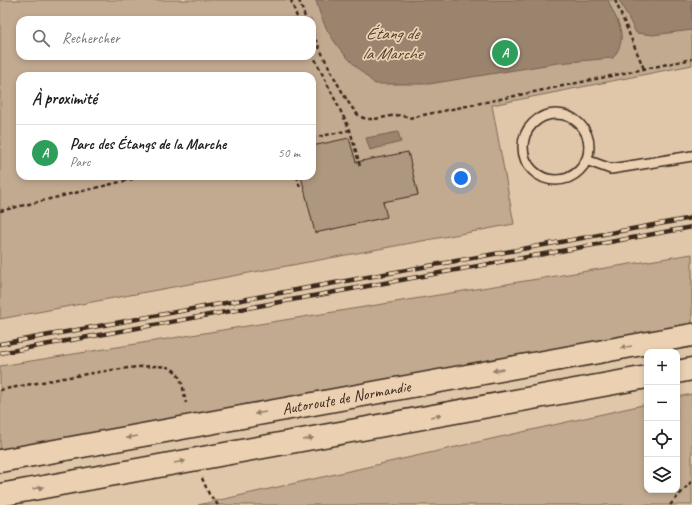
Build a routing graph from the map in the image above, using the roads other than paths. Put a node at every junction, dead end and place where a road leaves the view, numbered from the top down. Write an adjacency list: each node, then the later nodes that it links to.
1 (692, 156): 2 (lane)
2 (586, 160): 2 (lane)
3 (692, 335): 7 (highway, Autoroute de Normandie, one-way to 7)
4 (692, 369): 5 (highway)
5 (680, 371)
6 (644, 378): 8 (highway, Autoroute de Normandie, one-way to 6)
7 (0, 461)
8 (0, 495)

